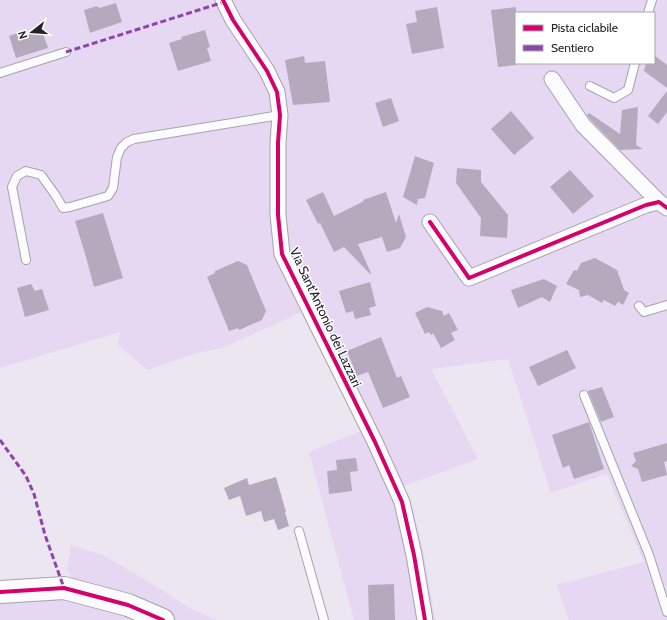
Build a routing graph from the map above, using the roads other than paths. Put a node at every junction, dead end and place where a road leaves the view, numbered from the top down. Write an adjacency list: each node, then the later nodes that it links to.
1 (224, 0): 9 (street, Via Sant'Antonio dei Lazzari)
2 (652, 0): 3 (lane)
3 (648, 12)
4 (66, 52): 6 (lane)
5 (636, 64): 8 (lane)
6 (0, 74)
7 (552, 79): 10 (street)
8 (590, 86)
9 (280, 116): 12 (lane); 21 (street, Via Sant'Antonio dei Lazzari)
10 (663, 205): 11 (street)
11 (430, 222)
12 (26, 260)
13 (667, 305): 14 (lane)
14 (639, 306)
15 (584, 395): 18 (lane)
16 (299, 530): 20 (lane)
17 (0, 592): 19 (street)
18 (667, 612)
19 (163, 620)
20 (324, 620)
21 (425, 620)

